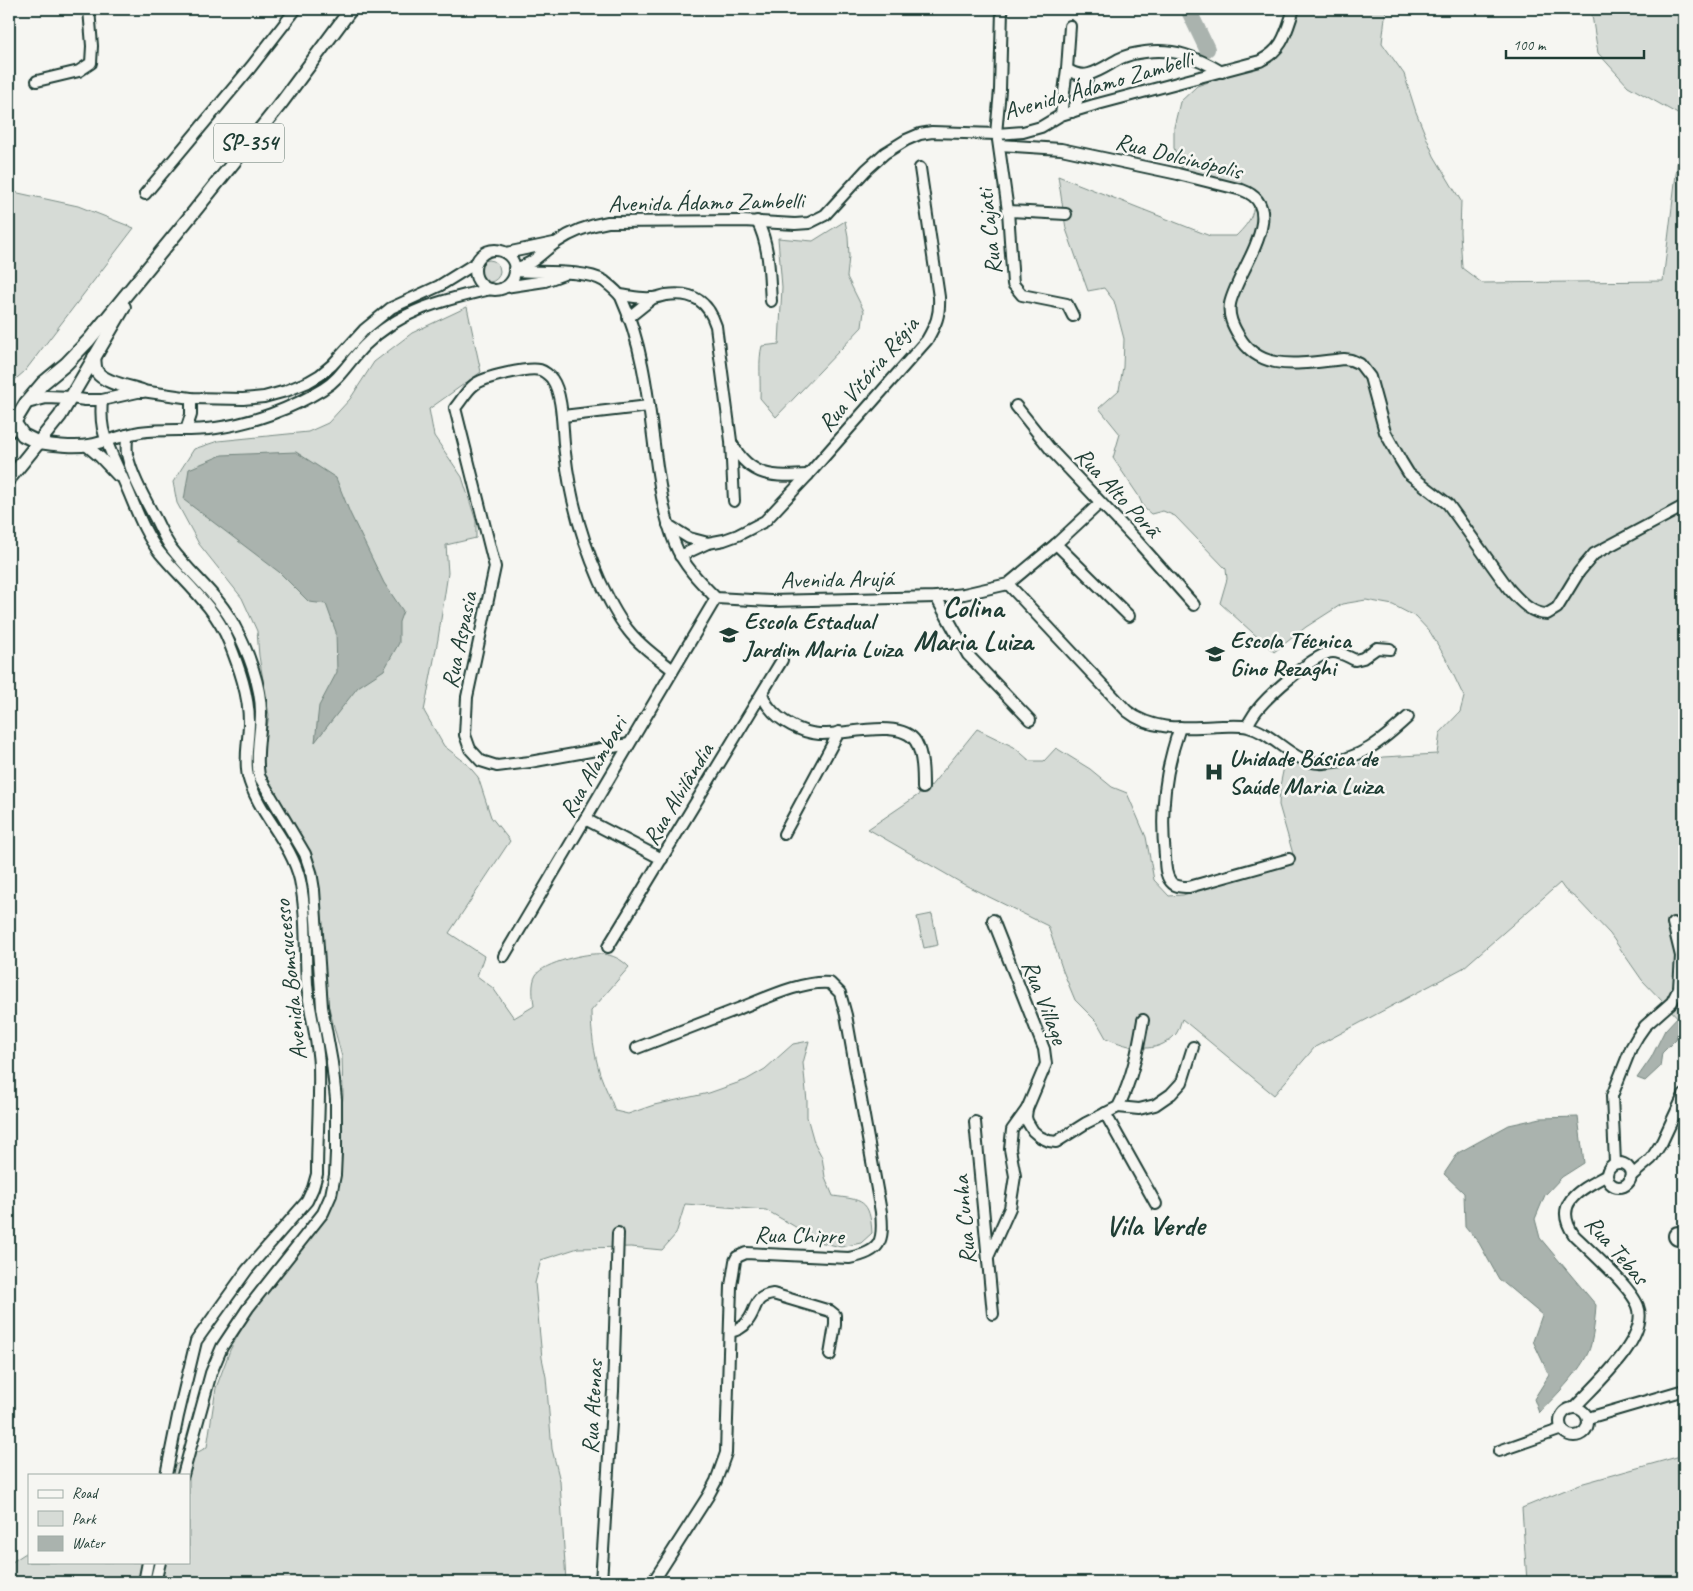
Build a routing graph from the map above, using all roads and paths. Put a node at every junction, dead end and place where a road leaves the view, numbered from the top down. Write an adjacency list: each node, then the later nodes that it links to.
1 (89, 9): 10 (street)
2 (296, 9): 16 (street)
3 (351, 9): 25 (main road, SP-354)
4 (1002, 9): 13 (street, Rua Cajati)
5 (1294, 9): 8 (street, Avenida Ádamo Zambelli)
6 (1070, 26): 7 (street)
7 (1067, 69): 9 (street); 12 (street)
8 (1222, 72): 9 (street); 11 (street, Avenida Ádamo Zambelli)
9 (1089, 75): 11 (street)
10 (37, 80)
11 (1072, 112): 12 (street, Avenida Ádamo Zambelli)
12 (1061, 115): 13 (street, Avenida Ádamo Zambelli)
13 (996, 134): 14 (street, Rua Cajati); 19 (street, Avenida Ádamo Zambelli)
14 (999, 145): 17 (street, Rua Cajati); 54 (street, Rua Dolcinópolis)
15 (920, 168): 49 (street, Rua Vitória Régia)
16 (145, 194)
17 (1008, 211): 18 (street); 31 (street, Rua Cajati)
18 (1066, 214)
19 (757, 221): 20 (street, Avenida Ádamo Zambelli); 30 (street)
20 (557, 242): 21 (street, Avenida Ádamo Zambelli); 23 (street, Avenida Ádamo Zambelli)
21 (506, 253): 22 (street, Avenida Ádamo Zambelli); 23 (street)
22 (476, 263): 27 (street); 36 (street, Avenida Ádamo Zambelli)
23 (514, 270): 24 (street); 26 (street)
24 (567, 273): 26 (street); 28 (street)
25 (144, 274): 33 (main road, SP-354); 38 (main road, SP-354)
26 (505, 287): 27 (street)
27 (490, 289): 43 (street)
28 (620, 295): 29 (street); 32 (street)
29 (653, 298): 32 (street); 46 (street)
30 (770, 301)
31 (1073, 316)
32 (628, 318): 39 (street)
33 (94, 356): 34 (main road); 35 (main road, SP-354)
34 (142, 391): 36 (street, Avenida Ádamo Zambelli); 37 (street, Avenida Ádamo Zambelli)
35 (71, 398): 37 (street, Avenida Ádamo Zambelli); 38 (main road); 47 (main road, SP-354)
36 (191, 398): 43 (street)
37 (102, 400): 45 (street, Avenida Bomsucesso)
38 (26, 403): 42 (main road, SP-354)
39 (649, 406): 41 (street); 55 (street)
40 (1016, 406): 53 (street, Rua Alto Porã)
41 (563, 416): 66 (street); 73 (street, Rua Aspasia)
42 (11, 427): 47 (main road)
43 (186, 430): 44 (street)
44 (128, 435): 45 (street); 106 (street, Avenida Bomsucesso)
45 (106, 441): 48 (street); 51 (street, Avenida Bomsucesso)
46 (731, 441): 49 (street); 52 (street)
47 (39, 443): 48 (street); 50 (main road, SP-354)
48 (86, 446): 51 (street)
49 (808, 475): 56 (street, Rua Vitória Régia)
50 (9, 480)
51 (126, 485): 105 (street, Avenida Bomsucesso)
52 (734, 501)
53 (1100, 503): 57 (street); 62 (street, Rua Alto Porã)
54 (1684, 506)
55 (668, 525): 56 (street); 58 (street)
56 (708, 543): 58 (street, Rua Vitória Régia)
57 (1056, 544): 59 (street); 63 (street)
58 (680, 556): 60 (street)
59 (1008, 584): 61 (street, Avenida Arujá); 71 (street)
60 (716, 598): 61 (street, Avenida Arujá); 66 (street, Rua Alambari)
61 (936, 598): 69 (street)
62 (1194, 605)
63 (1129, 616)
64 (1390, 649): 70 (street)
65 (782, 660): 67 (street, Rua Alvilândia)
66 (673, 670): 73 (street, Rua Alambari)
67 (762, 694): 72 (street); 77 (street, Rua Alvilândia)
68 (1408, 717): 70 (street)
69 (1030, 720)
70 (1246, 726): 71 (street)
71 (1180, 727): 78 (street)
72 (839, 732): 74 (street); 76 (street)
73 (629, 744): 75 (street, Rua Alambari)
74 (923, 788)
75 (585, 820): 77 (street); 82 (street, Rua Alambari)
76 (784, 834)
77 (662, 859): 81 (street, Rua Alvilândia)
78 (1289, 859)
79 (993, 920): 88 (street, Rua Village)
80 (1674, 922): 91 (street)
81 (608, 947)
82 (504, 956)
83 (1144, 1020): 87 (street)
84 (1193, 1047): 87 (street)
85 (636, 1048): 98 (street, Rua Chipre)
86 (1684, 1095): 93 (street)
87 (1118, 1107): 89 (street)
88 (1028, 1109): 89 (street); 96 (street, Rua Village)
89 (1105, 1113): 94 (street)
90 (975, 1122): 96 (street, Rua Cunha)
91 (1615, 1163): 92 (street); 93 (street)
92 (1607, 1175): 93 (street); 101 (street, Rua Tebas)
93 (1630, 1177)
94 (1156, 1204)
95 (618, 1233): 111 (street, Rua Atenas)
96 (987, 1257): 97 (street, Rua Cunha)
97 (993, 1314)
98 (730, 1332): 99 (street); 112 (street, Rua Chipre)
99 (830, 1355)
100 (1684, 1390): 102 (street)
101 (1574, 1408): 102 (street); 103 (street)
102 (1588, 1418): 103 (street)
103 (1562, 1429): 104 (street)
104 (1499, 1451)
105 (166, 1474)
106 (183, 1474)
107 (148, 1564): 109 (street)
108 (160, 1564): 110 (street)
109 (144, 1582)
110 (155, 1582)
111 (602, 1582)
112 (653, 1582)

